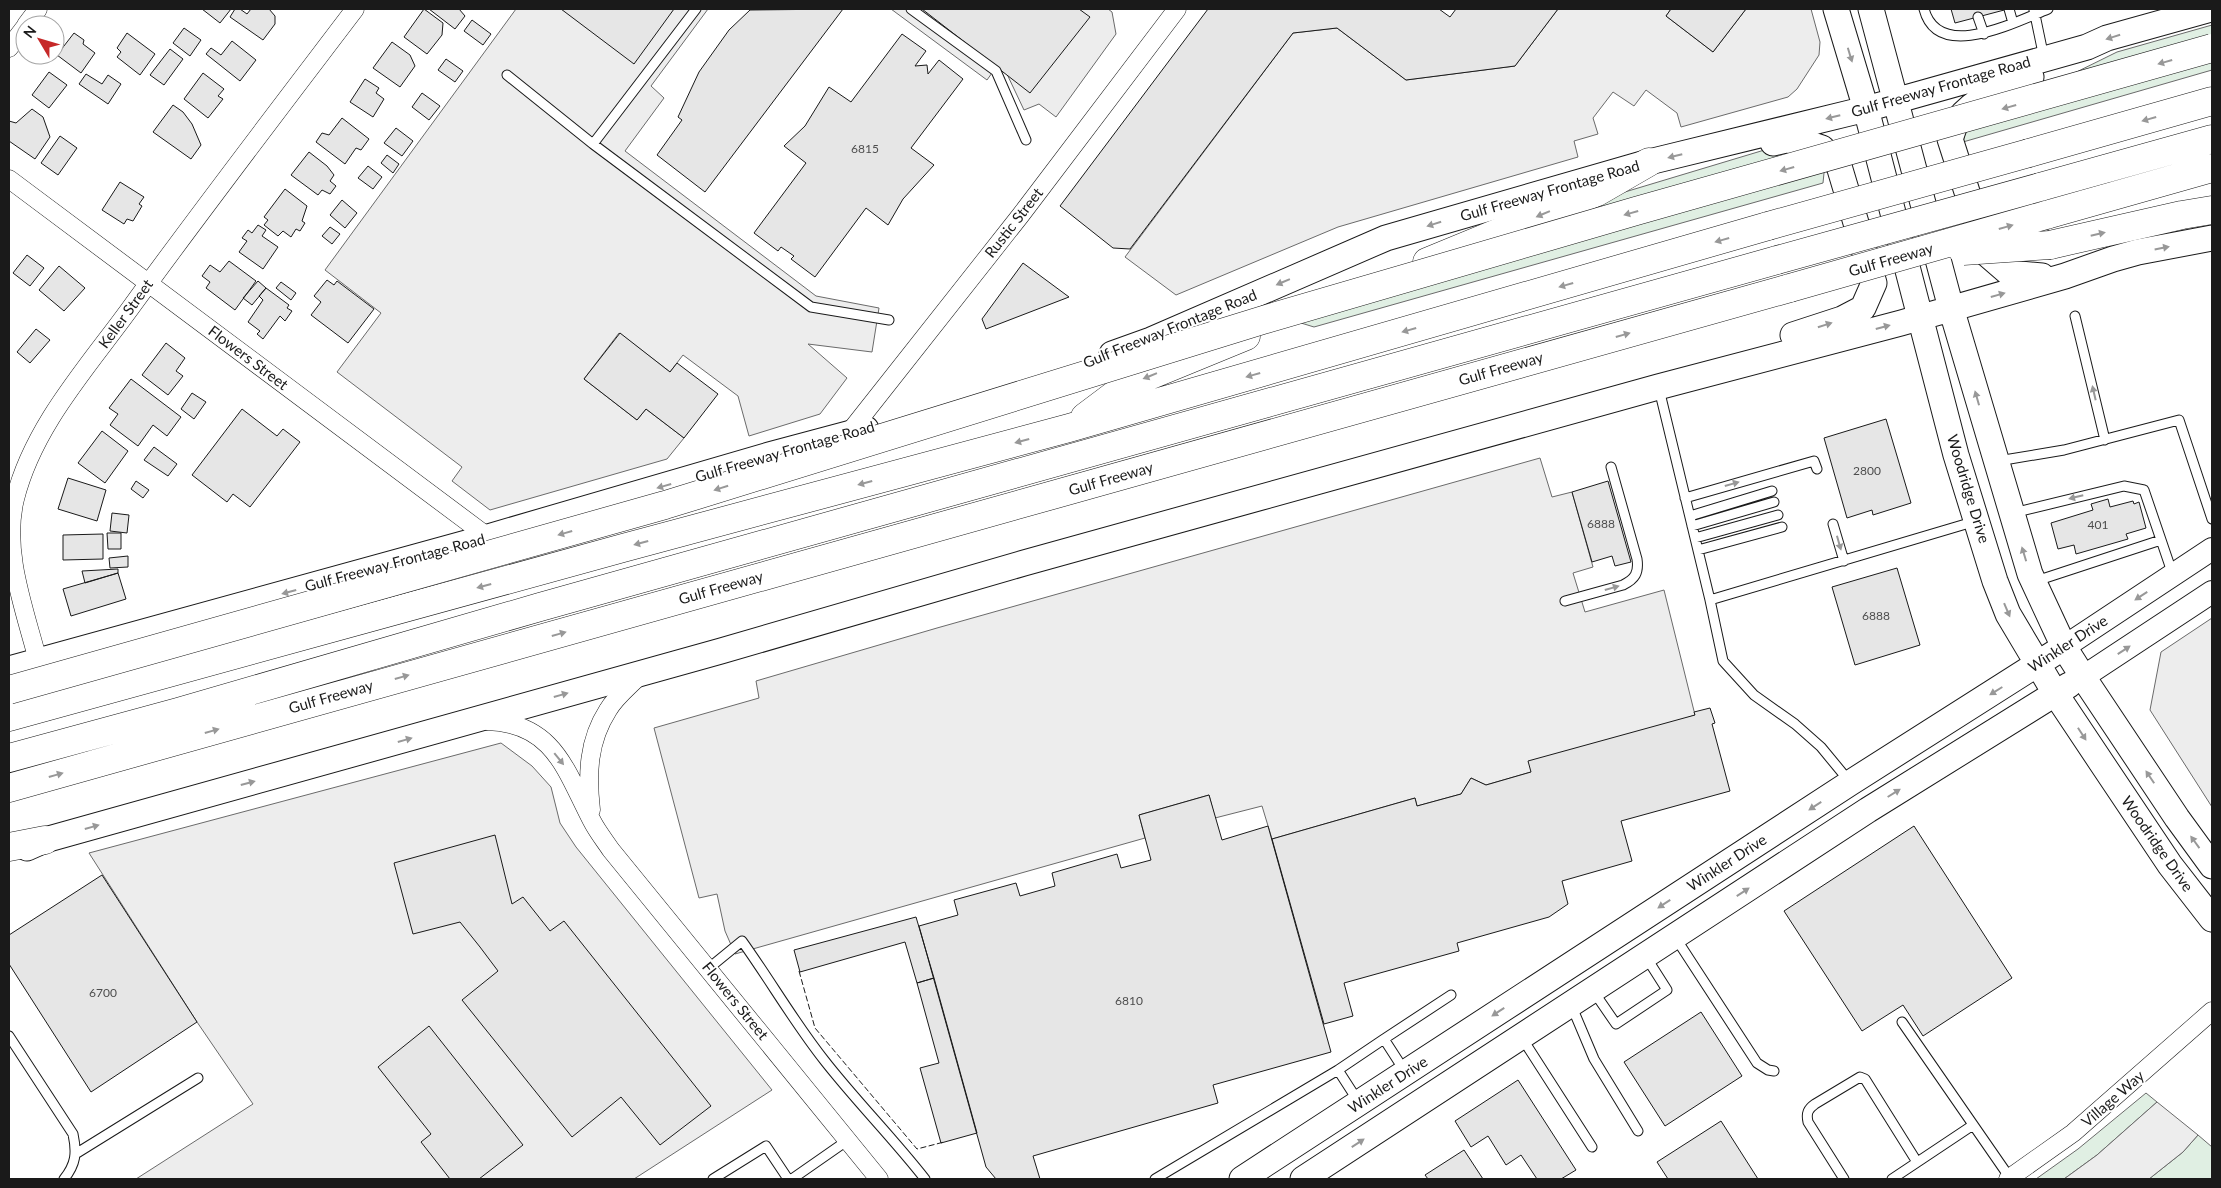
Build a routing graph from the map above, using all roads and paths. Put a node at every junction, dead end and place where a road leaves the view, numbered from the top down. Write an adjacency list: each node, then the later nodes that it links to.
1 (355, 9): 35 (street, Keller Street)
2 (696, 9): 25 (lane)
3 (911, 9): 23 (lane)
4 (1177, 9): 42 (street, Rustic Street)
5 (1836, 9): 21 (main road, Woodridge Drive, one-way to 21)
6 (1871, 9): 19 (main road, Woodridge Drive)
7 (1924, 9): 14 (lane)
8 (2009, 9): 13 (lane)
9 (2048, 9): 11 (lane)
10 (2211, 9): 15 (main road, Gulf Freeway Frontage Road, one-way to 15)
11 (2034, 11): 13 (lane); 17 (lane)
12 (1978, 18): 14 (lane)
13 (2013, 22): 14 (lane)
14 (1984, 34)
15 (2087, 47): 17 (main road, Gulf Freeway Frontage Road); 34 (main road)
16 (2212, 48): 75 (highway, one-way to 75, bridge)
17 (2044, 59): 19 (main road, Gulf Freeway Frontage Road)
18 (507, 75): 25 (lane)
19 (1896, 99): 21 (main road, Gulf Freeway Frontage Road); 36 (main road, Woodridge Drive)
20 (2212, 101): 41 (highway, one-way to 41, bridge)
21 (1866, 109): 24 (main road, Gulf Freeway Frontage Road, one-way to 24); 38 (main road, Woodridge Drive)
22 (2212, 139): 79 (highway, Gulf Freeway, bridge)
23 (1026, 140)
24 (1733, 143): 26 (main road, Gulf Freeway Frontage Road, one-way to 26); 40 (main road, one-way to 24)
25 (593, 144): 39 (lane)
26 (1649, 162): 41 (highway, one-way to 41); 42 (main road, Gulf Freeway Frontage Road, one-way to 42)
27 (2212, 168): 30 (highway, Gulf Freeway)
28 (2212, 174): 30 (highway)
29 (9, 179): 35 (street, Flowers Street)
30 (2167, 180): 33 (highway, Gulf Freeway, one-way to 30, bridge)
31 (2212, 210): 33 (highway, one-way to 31, bridge)
32 (2212, 238): 34 (main road, one-way to 32)
33 (1909, 255): 81 (highway, Gulf Freeway, one-way to 33, bridge)
34 (2065, 276): 36 (main road, one-way to 34)
35 (149, 283): 58 (street, Flowers Street); 70 (street, Keller Street)
36 (1951, 308): 38 (main road); 44 (main road, Woodridge Drive, one-way to 36)
37 (2075, 316): 43 (lane, one-way to 37)
38 (1919, 318): 40 (main road, one-way to 38); 54 (main road, Woodridge Drive)
39 (889, 320)
40 (1662, 386): 48 (lane); 73 (main road)
41 (1069, 428): 77 (highway, one-way to 77)
42 (848, 435): 58 (main road, Gulf Freeway Frontage Road, one-way to 58)
43 (2105, 440): 44 (lane); 53 (lane)
44 (1995, 462): 50 (main road, Woodridge Drive)
45 (1611, 467): 68 (lane, one-way to 45)
46 (1817, 469): 48 (lane, one-way to 46)
47 (1772, 491): 52 (lane)
48 (1685, 498): 52 (lane)
49 (1774, 502): 56 (lane)
50 (2011, 513): 60 (lane, one-way to 50); 65 (main road, Woodridge Drive, one-way to 50)
51 (1778, 515): 59 (lane)
52 (1690, 516): 56 (lane)
53 (2212, 520)
54 (1977, 521): 63 (lane); 71 (main road, Woodridge Drive, one-way to 71)
55 (1833, 524): 63 (lane, one-way to 63)
56 (1692, 526): 59 (lane)
57 (1782, 526): 62 (lane)
58 (488, 537): 70 (main road, Gulf Freeway Frontage Road, one-way to 70)
59 (1695, 538): 62 (lane)
60 (2161, 540): 64 (lane); 65 (lane)
61 (2212, 549): 64 (street, Winkler Drive)
62 (1698, 550): 67 (lane)
63 (1844, 561): 67 (lane)
64 (2173, 575): 69 (street, Winkler Drive, one-way to 69)
65 (2034, 582): 69 (main road, Woodridge Drive)
66 (2212, 592): 74 (street, one-way to 66)
67 (1710, 600): 80 (lane)
68 (1565, 601)
69 (2064, 647): 71 (main road, Winkler Drive); 74 (main road, Woodridge Drive)
70 (38, 661): 72 (main road, Gulf Freeway Frontage Road)
71 (2038, 665): 76 (main road, Woodridge Drive); 80 (main road, Winkler Drive, one-way to 80)
72 (9, 669)
73 (642, 672): 78 (main road, one-way to 73); 83 (street)
74 (2083, 676): 76 (main road); 90 (main road, Woodridge Drive, one-way to 74)
75 (9, 690)
76 (2055, 693): 82 (main road, one-way to 76); 91 (main road, Woodridge Drive, one-way to 91)
77 (9, 717)
78 (471, 721): 83 (street, Flowers Street, one-way to 83); 85 (main road, one-way to 78)
79 (9, 758)
80 (1850, 783): 82 (main road); 84 (main road, Winkler Drive, one-way to 84)
81 (9, 788)
82 (1868, 810): 88 (main road)
83 (592, 823): 94 (street, Flowers Street)
84 (1781, 828): 88 (main road); 89 (main road, Winkler Drive)
85 (45, 840): 86 (highway); 87 (main road)
86 (9, 847)
87 (9, 856)
88 (1798, 856): 92 (main road, one-way to 88)
89 (1734, 858): 92 (main road); 96 (main road, Winkler Drive, one-way to 96)
90 (2212, 866)
91 (2212, 919)
92 (1674, 936): 93 (main road); 106 (lane)
93 (1645, 956): 95 (main road); 95 (lane)
94 (709, 968): 113 (street, Flowers Street); 122 (lane)
95 (1592, 990): 98 (main road)
96 (1528, 993): 100 (main road); 107 (main road, Winkler Drive, one-way to 107)
97 (1451, 995): 104 (lane)
98 (1571, 1004): 100 (main road); 111 (lane)
99 (2212, 1012): 128 (street, Village Way)
100 (1545, 1021): 103 (main road)
101 (1902, 1022): 110 (lane)
102 (9, 1036): 115 (lane)
103 (1521, 1036): 114 (lane); 117 (main road, one-way to 103)
104 (1384, 1039): 105 (lane); 107 (lane)
105 (1338, 1070): 109 (lane); 123 (lane)
106 (1774, 1071)
107 (1406, 1073): 109 (main road, Winkler Drive)
108 (198, 1078): 115 (lane)
109 (1360, 1103): 112 (main road, Winkler Drive)
110 (1973, 1125): 116 (lane); 128 (lane)
111 (1638, 1131)
112 (1310, 1135): 117 (main road); 124 (main road, Winkler Drive)
113 (848, 1140): 120 (lane); 121 (street, Flowers Street)
114 (1592, 1147)
115 (77, 1152): 118 (lane)
116 (1917, 1162): 126 (lane); 127 (lane)
117 (1327, 1164): 125 (main road)
118 (64, 1179)
119 (713, 1179): 120 (lane)
120 (790, 1179)
121 (879, 1179)
122 (925, 1179)
123 (1155, 1179)
124 (1242, 1179)
125 (1302, 1179)
126 (1844, 1179)
127 (1892, 1179)
128 (2009, 1179)

